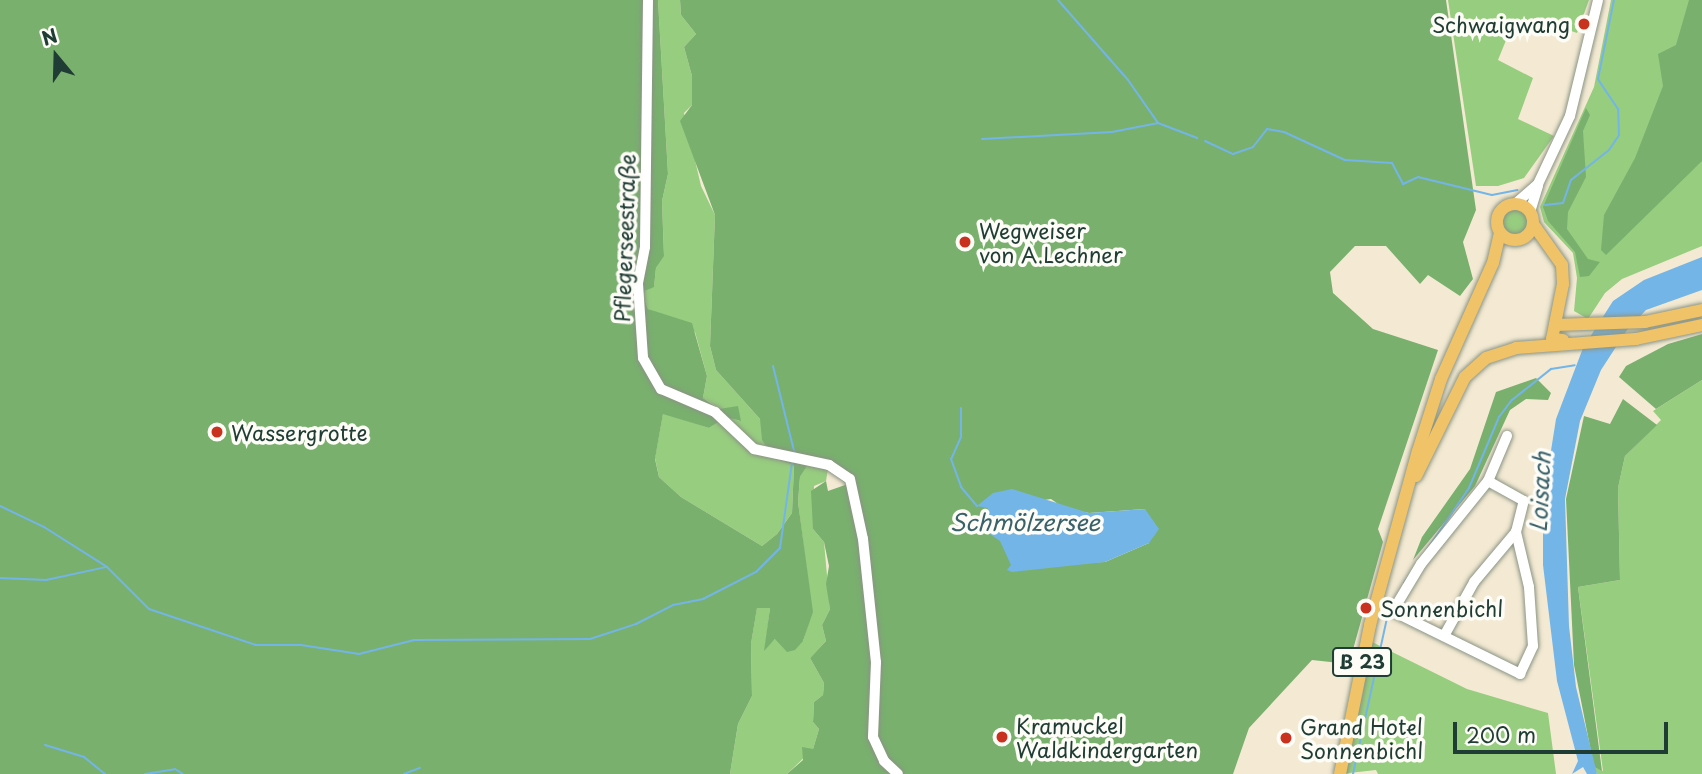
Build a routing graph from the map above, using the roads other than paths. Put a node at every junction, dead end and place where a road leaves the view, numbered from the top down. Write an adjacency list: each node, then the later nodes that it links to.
1 (648, 0): 23 (street, Pflegerseestraße)
2 (1598, 0): 3 (street)
3 (1538, 184): 4 (street); 5 (street)
4 (1516, 204): 5 (main road); 6 (main road)
5 (1531, 218): 7 (main road); 8 (main road)
6 (1500, 233): 7 (main road); 9 (main road, B 23)
7 (1520, 239): 8 (main road); 9 (main road, B 23)
8 (1552, 247): 10 (main road)
9 (1493, 263): 18 (main road, B 23)
10 (1560, 299): 12 (main road); 14 (main road)
11 (1702, 310): 14 (main road)
12 (1555, 325): 14 (main road); 15 (main road, B 23)
13 (1702, 325): 15 (main road, B 23)
14 (1587, 326)
15 (1581, 342): 18 (main road, B 23)
16 (1507, 436): 17 (street)
17 (1488, 481): 19 (street); 21 (street)
18 (1407, 495): 20 (main road, B 23)
19 (1516, 532): 22 (street); 22 (street)
20 (1376, 603): 21 (street); 24 (main road, B 23)
21 (1394, 609): 22 (street)
22 (1444, 636)
23 (897, 773)
24 (1340, 774)

